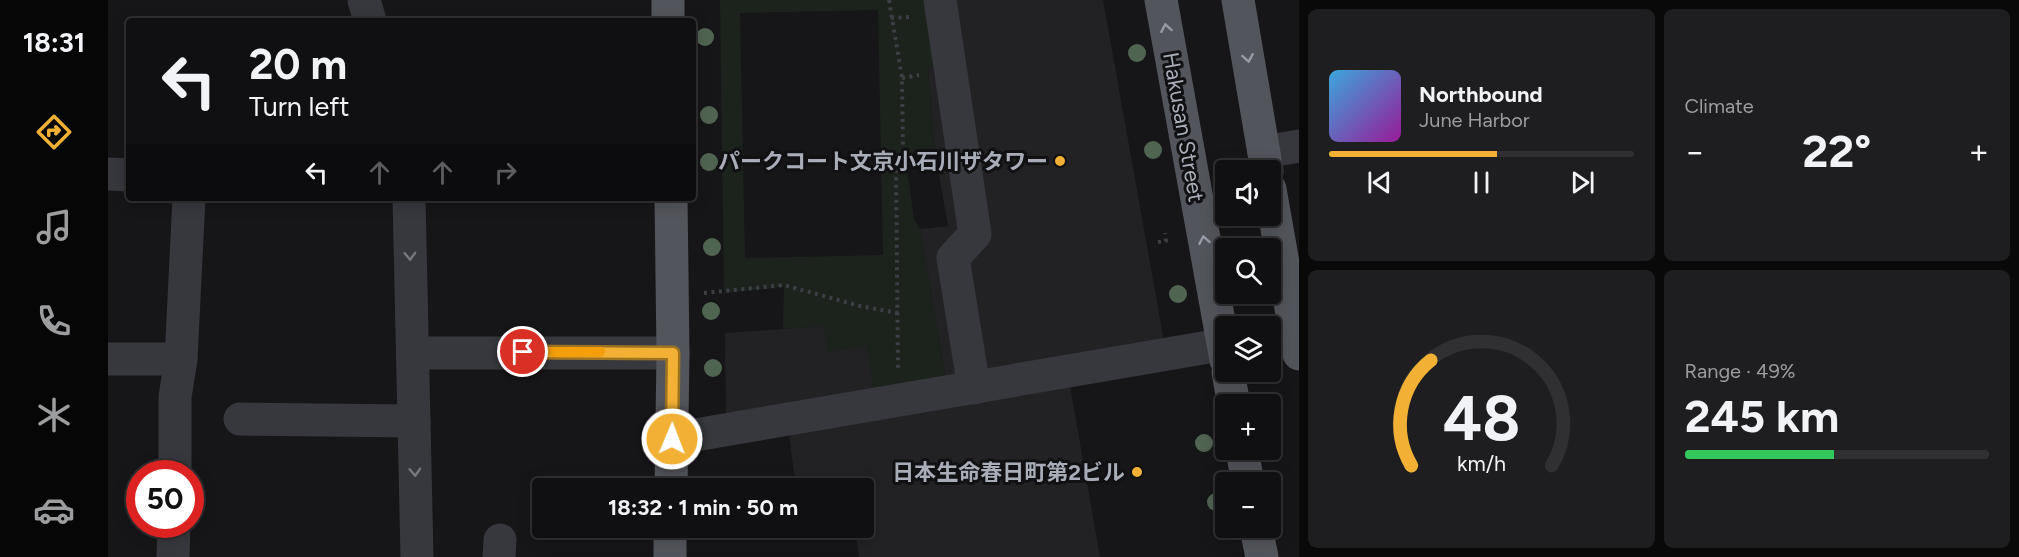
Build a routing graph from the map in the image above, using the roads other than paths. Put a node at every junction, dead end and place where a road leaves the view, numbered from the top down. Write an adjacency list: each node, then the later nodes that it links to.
1 (364, 0): 6 (street)
2 (668, 0): 7 (main road)
3 (940, 0): 24 (street)
4 (1161, 0): 17 (main road, Hakusan Street, one-way to 4)
5 (1238, 0): 9 (main road, one-way to 9)
6 (369, 18)
7 (668, 18)
8 (1299, 146): 10 (street)
9 (1266, 160)
10 (1270, 160)
11 (108, 174): 12 (street)
12 (126, 175)
13 (189, 201): 23 (street)
14 (409, 201): 19 (street, one-way to 19)
15 (671, 201): 20 (main road)
16 (1275, 226): 18 (main road)
17 (1218, 316)
18 (1291, 341)
19 (414, 353): 20 (street); 26 (street)
20 (673, 353): 27 (main road)
21 (1215, 356): 24 (street)
22 (108, 359): 23 (street)
23 (180, 359): 28 (street)
24 (974, 388): 27 (street)
25 (240, 419): 26 (street)
26 (414, 421): 34 (street, one-way to 34)
27 (672, 439): 29 (main road)
28 (175, 460)
29 (671, 478)
30 (174, 538): 33 (street)
31 (670, 538): 35 (main road)
32 (1258, 538): 36 (main road)
33 (173, 557)
34 (417, 557)
35 (670, 557)
36 (1262, 557)

